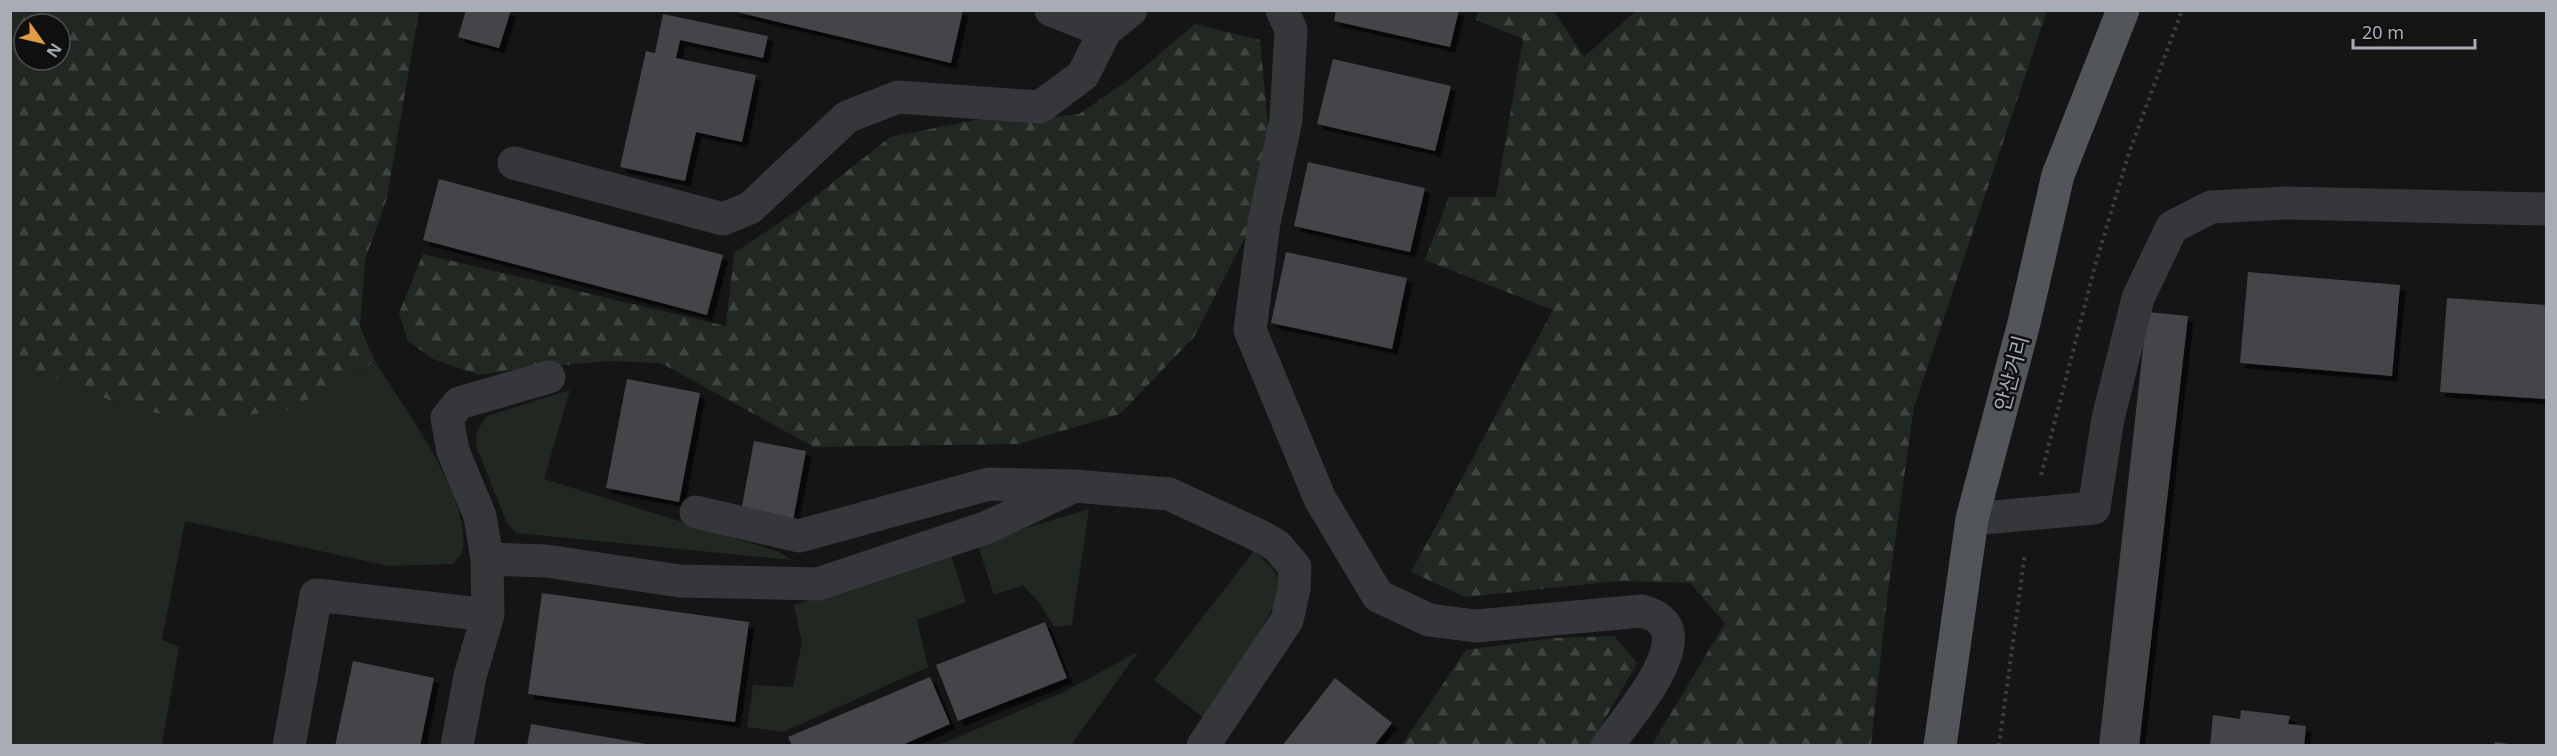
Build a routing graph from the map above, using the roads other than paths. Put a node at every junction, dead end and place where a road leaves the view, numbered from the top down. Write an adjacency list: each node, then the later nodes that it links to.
1 (1051, 10): 5 (lane)
2 (1131, 10): 5 (lane)
3 (1282, 10): 17 (lane)
4 (2123, 10): 11 (main road, 안산거리)
5 (1105, 31): 6 (lane)
6 (514, 163)
7 (2547, 209): 11 (lane)
8 (549, 377): 12 (lane)
9 (1074, 486): 10 (lane); 12 (lane); 16 (lane)
10 (696, 512)
11 (1972, 519): 18 (main road, 안산거리)
12 (487, 559): 13 (lane)
13 (488, 615): 14 (lane); 15 (lane)
14 (290, 746)
15 (457, 746)
16 (1203, 746)
17 (1607, 746)
18 (1940, 746)

